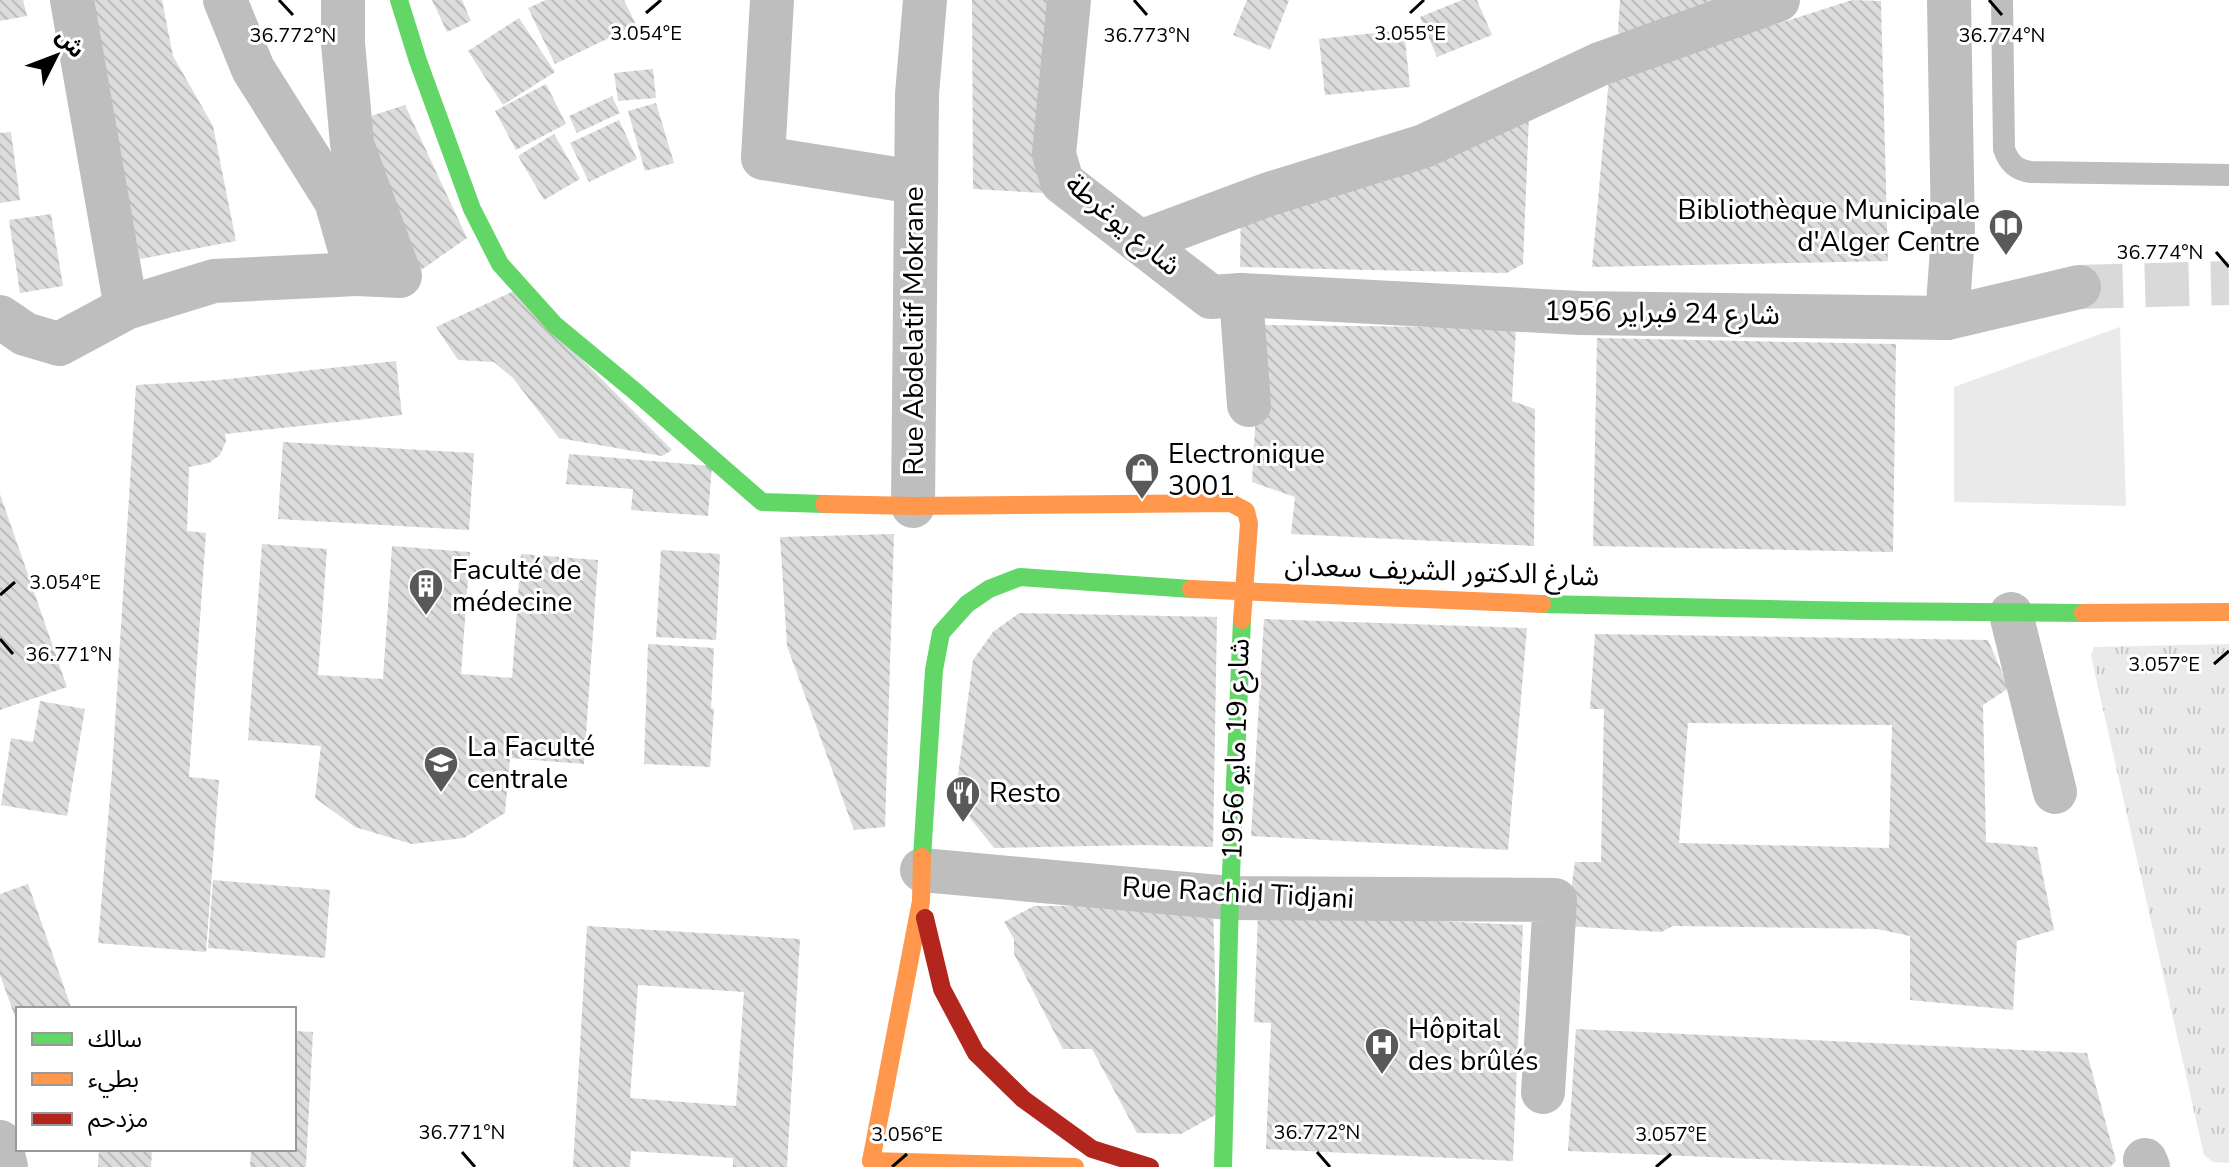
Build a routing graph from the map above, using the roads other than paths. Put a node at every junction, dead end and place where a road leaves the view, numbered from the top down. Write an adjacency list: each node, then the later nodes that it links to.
1 (72, 0): 17 (street)
2 (225, 0): 14 (street)
3 (343, 0): 14 (street)
4 (399, 0): 21 (main road)
5 (772, 0): 12 (street)
6 (925, 0): 12 (street, Rue Abdelatif Mokrane)
7 (1069, 0): 13 (street, شارع يوغرطة)
8 (1778, 0): 13 (street)
9 (1949, 0): 19 (street)
10 (2002, 0): 11 (lane)
11 (2229, 175)
12 (915, 182): 21 (street, Rue Abdelatif Mokrane)
13 (1140, 242): 16 (street, شارع يوغرطة)
14 (357, 274): 17 (street)
15 (2079, 287): 19 (street, شارع 24 فبراير 1956)
16 (1226, 296): 19 (street, شارع 24 فبراير 1956); 20 (street)
17 (126, 308): 18 (street)
18 (0, 317)
19 (1947, 318)
20 (1249, 405)
21 (913, 506): 22 (main road, Rue Abdelatif Mokrane)
22 (1249, 524): 23 (main road, شارع 19 مايو 1956)
23 (1243, 592): 25 (main road, شارغ الدكتور الشريف سعدان); 27 (main road, شارغ الدكتور الشريف سعدان); 28 (main road, شارع 19 مايو 1956)
24 (2229, 612): 25 (main road, شارغ الدكتور الشريف سعدان)
25 (2011, 614): 26 (street)
26 (2055, 792)
27 (922, 885): 28 (street, Rue Rachid Tidjani); 32 (main road, شارغ الدكتور الشريف سعدان); 33 (main road, شارغ الدكتور الشريف سعدان)
28 (1230, 898): 29 (street, Rue Rachid Tidjani); 34 (main road, شارع 19 مايو 1956)
29 (1543, 1092)
30 (0, 1142): 31 (street)
31 (6, 1167)
32 (1075, 1167)
33 (1150, 1167)
34 (1223, 1167)

